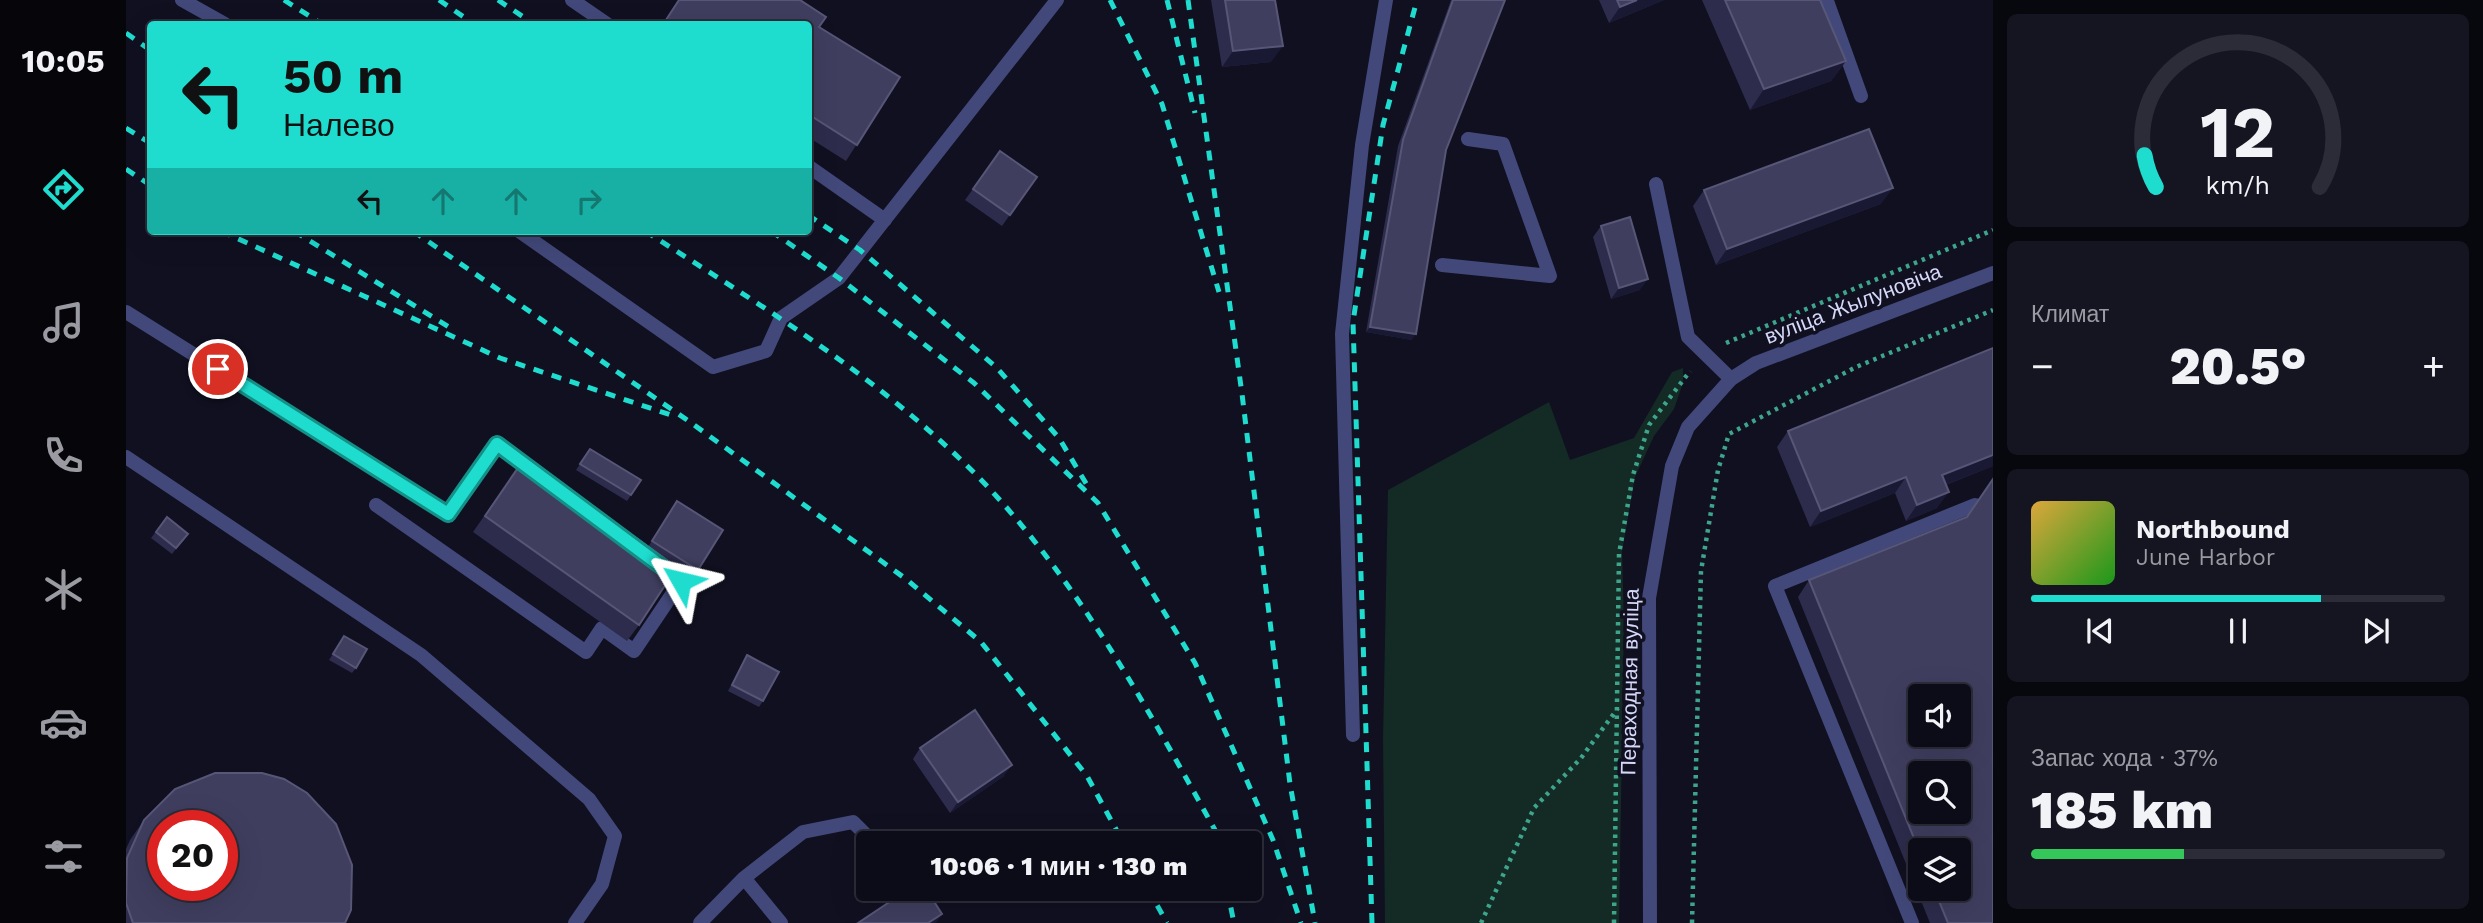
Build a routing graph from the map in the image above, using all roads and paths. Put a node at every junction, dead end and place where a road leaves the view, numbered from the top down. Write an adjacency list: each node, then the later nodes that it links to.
1 (182, 0): 6 (street)
2 (572, 0): 7 (street)
3 (1057, 0): 12 (street)
4 (1386, 0): 27 (street)
5 (1827, 1): 8 (street)
6 (220, 21)
7 (603, 21)
8 (1861, 96)
9 (1468, 139): 15 (street)
10 (812, 169): 12 (street)
11 (1656, 184): 19 (street)
12 (885, 220): 14 (street)
13 (1993, 230): 19 (path)
14 (525, 235)
15 (1441, 265)
16 (1993, 273): 20 (street, вуліца Жылуновіча)
17 (1993, 310): 35 (path)
18 (126, 312): 22 (street)
19 (1703, 353): 20 (street)
20 (1731, 379): 34 (street, Пераходная вуліца)
21 (126, 457): 30 (street)
22 (551, 485)
23 (376, 505): 25 (street)
24 (1975, 505): 36 (street)
25 (648, 557)
26 (1619, 707): 33 (path)
27 (1353, 735)
28 (862, 831): 29 (street)
29 (744, 878): 31 (street); 32 (street)
30 (575, 923)
31 (701, 923)
32 (781, 923)
33 (1481, 923)
34 (1650, 923)
35 (1692, 923)
36 (1912, 923)

